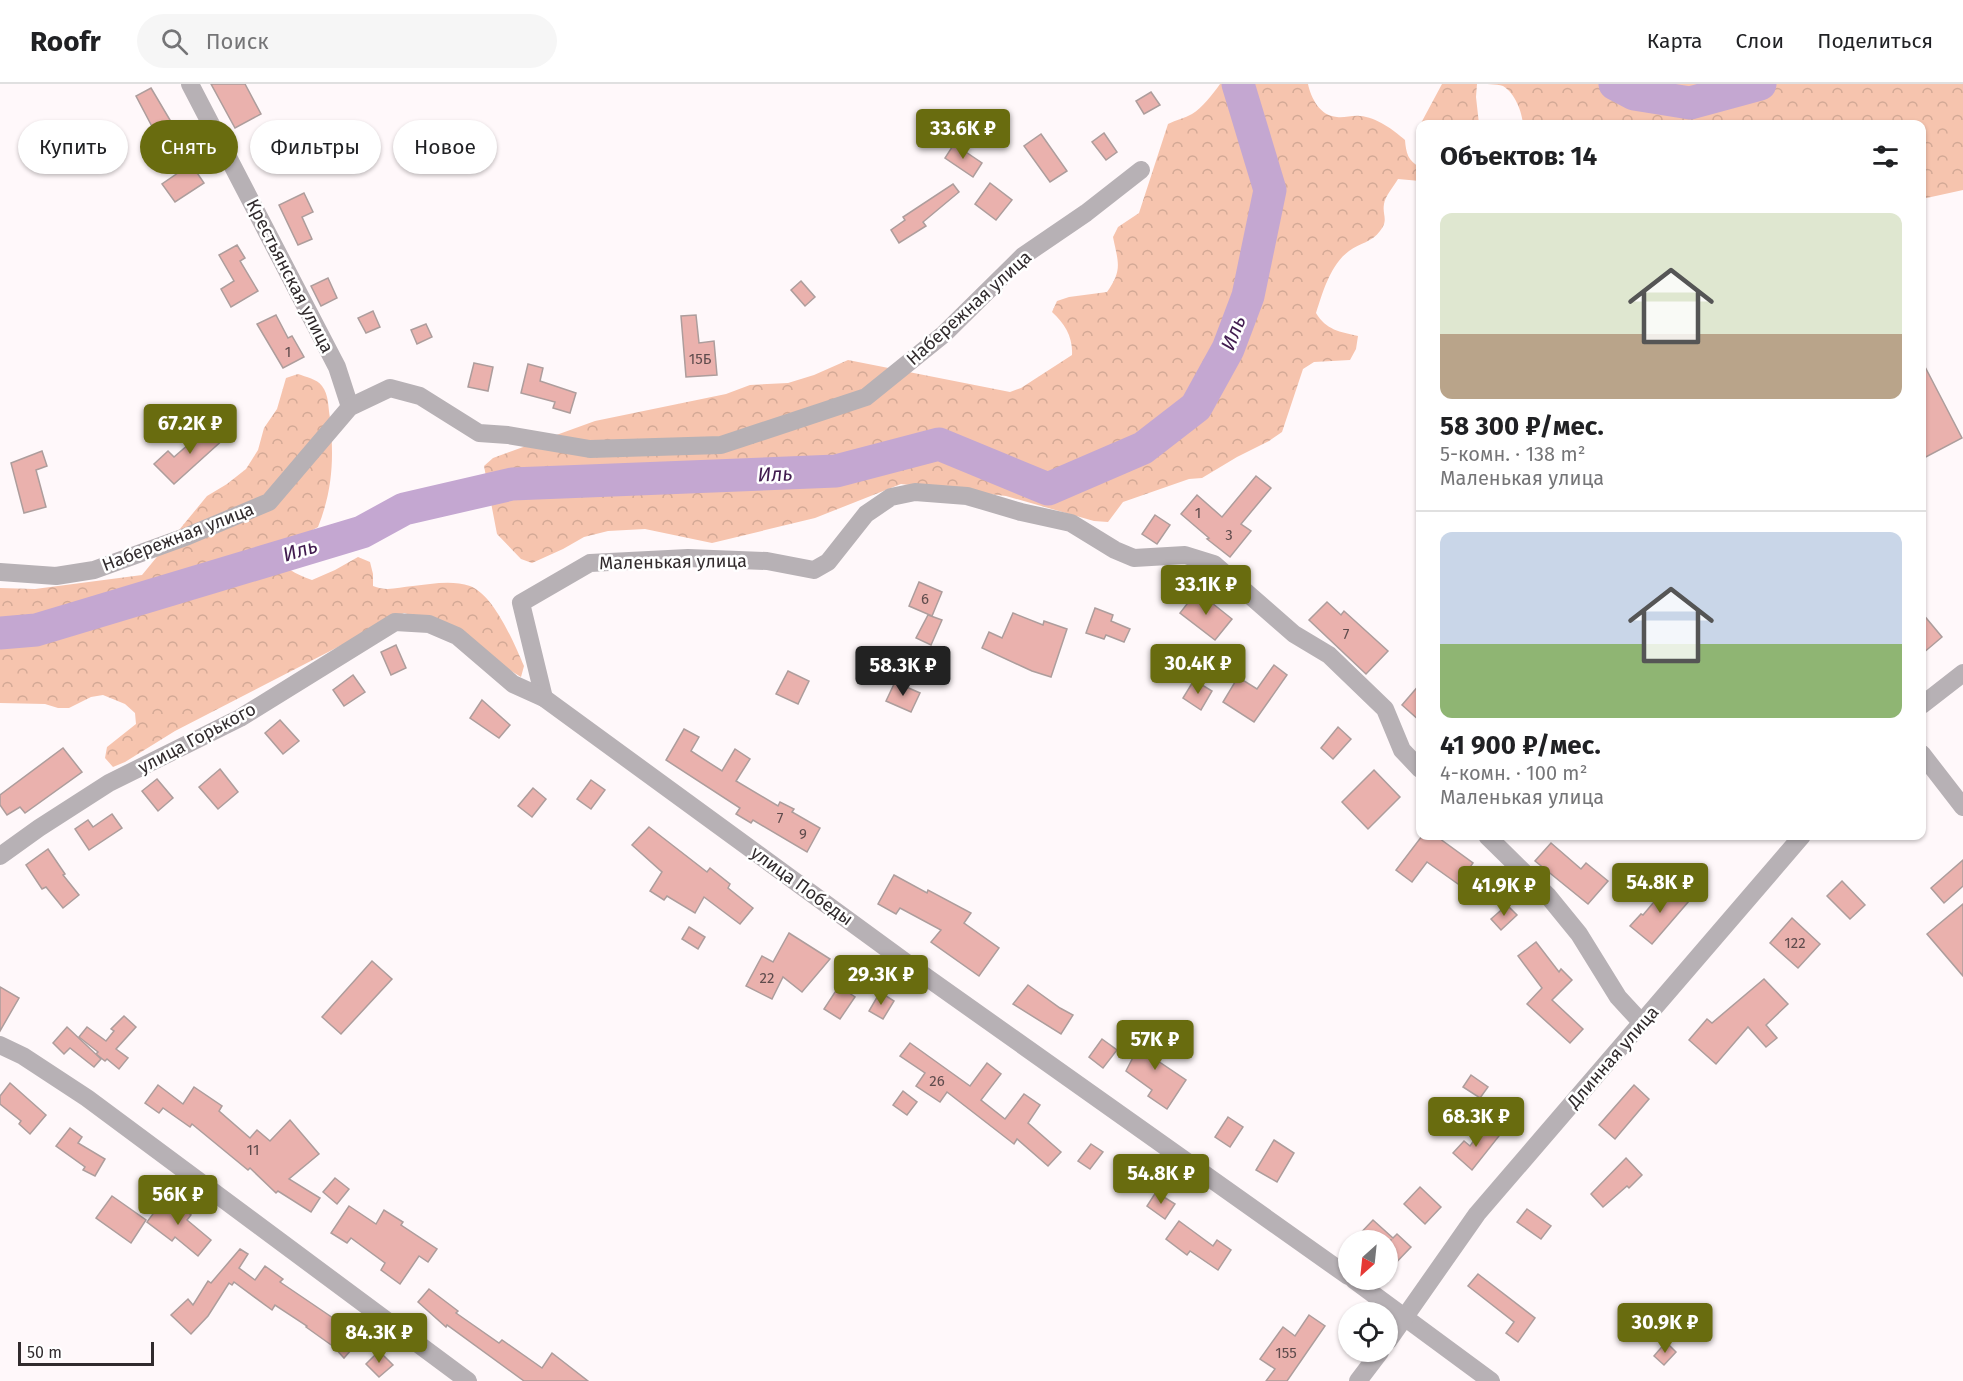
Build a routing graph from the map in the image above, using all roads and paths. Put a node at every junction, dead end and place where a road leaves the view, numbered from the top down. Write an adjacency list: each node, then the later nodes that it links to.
1 (190, 84): 3 (street, Крестьянская улица)
2 (1141, 170): 3 (street, Набережная улица)
3 (350, 407): 4 (street, Набережная улица)
4 (0, 572)
5 (395, 622): 7 (street, улица Победы); 14 (street, улица Горького)
6 (1963, 673): 8 (street)
7 (544, 698): 10 (street, Маленькая улица); 17 (street, улица Победы)
8 (1926, 702)
9 (1926, 759): 11 (street)
10 (1416, 765)
11 (1963, 807)
12 (1492, 840): 15 (street)
13 (1799, 840): 15 (street, Длинная улица)
14 (0, 856)
15 (1642, 1023): 19 (street, Длинная улица)
16 (0, 1045): 22 (street)
17 (1338, 1269)
18 (1368, 1290): 19 (street)
19 (1406, 1317): 20 (street, Длинная улица); 24 (street)
20 (1398, 1328)
21 (1372, 1362): 23 (street)
22 (468, 1381)
23 (1358, 1381)
24 (1491, 1381)

